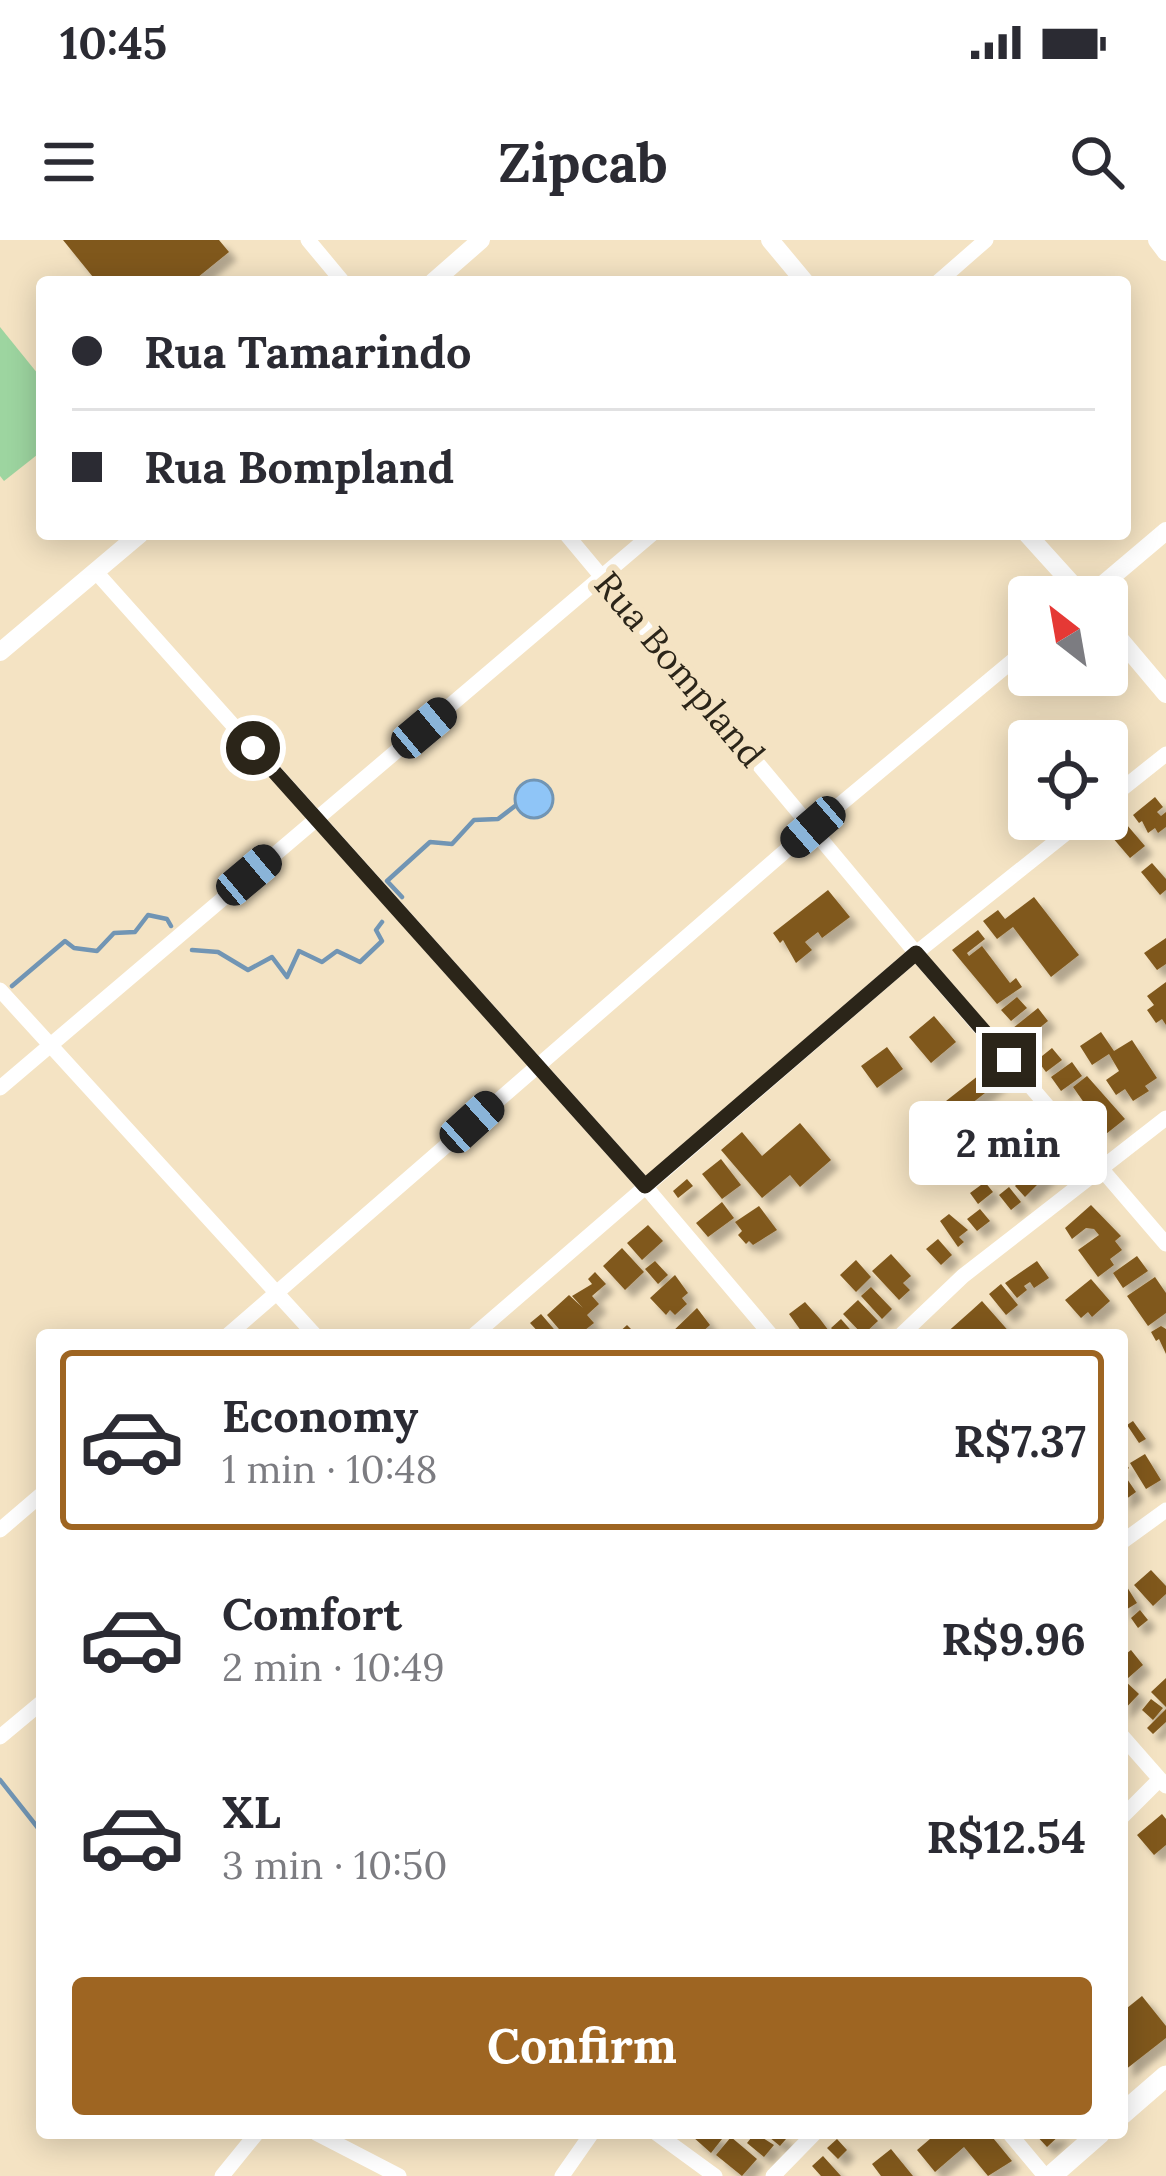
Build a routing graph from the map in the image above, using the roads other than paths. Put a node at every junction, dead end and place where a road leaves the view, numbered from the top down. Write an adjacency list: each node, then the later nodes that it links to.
1 (308, 240): 7 (street)
2 (481, 240): 8 (street)
3 (770, 240): 9 (street)
4 (986, 240): 10 (street)
5 (1156, 240): 6 (street)
6 (1166, 252)
7 (339, 276)
8 (441, 276)
9 (800, 276)
10 (945, 276)
11 (1166, 531): 19 (street)
12 (133, 540): 16 (street)
13 (571, 540): 17 (street, Rua Bompland)
14 (645, 540): 17 (street)
15 (1034, 540): 18 (street)
16 (96, 572): 20 (street); 26 (street)
17 (604, 576): 26 (street); 27 (street, Rua Bompland)
18 (1067, 576)
19 (1111, 576)
20 (4, 641)
21 (1128, 649): 23 (street)
22 (1008, 664): 27 (street)
23 (1166, 694)
24 (1166, 754): 25 (street)
25 (1128, 784)
26 (316, 819): 31 (street); 32 (street)
27 (813, 827): 29 (street, Rua Bompland); 32 (street)
28 (1058, 840): 29 (street)
29 (916, 953): 35 (street, Rua Bompland); 36 (street)
30 (0, 990): 31 (street)
31 (50, 1045): 33 (street); 38 (street)
32 (537, 1066): 36 (street); 38 (street)
33 (0, 1088)
34 (1166, 1118): 35 (street)
35 (1102, 1168): 37 (street, Rua Bompland); 43 (street)
36 (645, 1186): 41 (street); 42 (street)
37 (1166, 1244)
38 (278, 1292): 39 (street); 40 (street)
39 (235, 1329)
40 (310, 1329)
41 (481, 1329)
42 (766, 1329)
43 (908, 1329)
44 (36, 1499): 46 (street)
45 (1166, 1510): 47 (street)
46 (0, 1530)
47 (1128, 1538)
48 (36, 1707): 49 (street)
49 (0, 1737)
50 (1128, 1743): 51 (street)
51 (1163, 1782): 52 (street)
52 (1128, 1812)
53 (1166, 2076): 54 (main road)
54 (1128, 2109)
55 (252, 2139): 62 (street)
56 (327, 2139): 63 (street)
57 (588, 2139): 64 (street)
58 (664, 2139): 65 (street)
59 (809, 2139): 66 (street)
60 (1014, 2139): 67 (street)
61 (1093, 2139): 67 (main road)
62 (223, 2176)
63 (398, 2176)
64 (562, 2176)
65 (715, 2176)
66 (773, 2176)
67 (1048, 2176)

